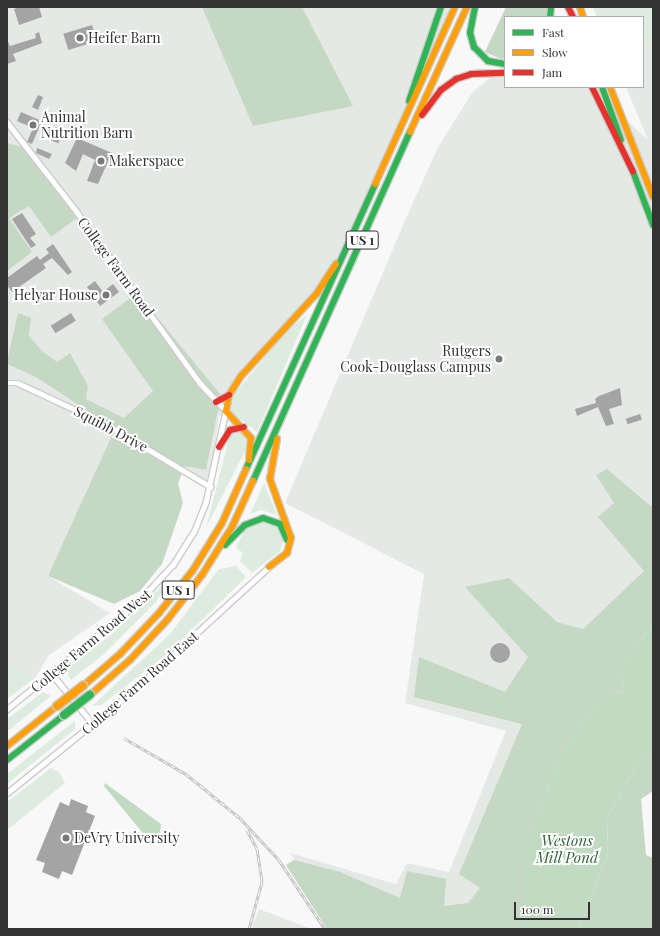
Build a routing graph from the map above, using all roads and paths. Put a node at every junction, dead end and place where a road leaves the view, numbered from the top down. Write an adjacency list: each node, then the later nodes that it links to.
1 (441, 7): 15 (main road)
2 (455, 7): 15 (main road, US 1)
3 (467, 7): 16 (main road, US 1)
4 (475, 7): 9 (main road)
5 (568, 7): 7 (main road)
6 (576, 7): 8 (main road)
7 (572, 16)
8 (581, 16)
9 (504, 64)
10 (504, 73): 16 (main road)
11 (592, 88): 17 (main road)
12 (602, 88): 17 (main road)
13 (610, 88): 18 (main road)
14 (7, 122): 24 (street, College Farm Road)
15 (402, 127): 21 (main road, US 1)
16 (412, 130): 25 (main road, US 1)
17 (633, 172): 19 (main road)
18 (653, 198): 19 (street)
19 (645, 202): 20 (main road)
20 (653, 225)
21 (353, 236): 23 (main road); 29 (main road, US 1)
22 (7, 383): 30 (street, Squibb Drive)
23 (229, 395): 24 (main road); 26 (main road)
24 (216, 402): 26 (street, College Farm Road)
25 (286, 409): 31 (main road, US 1); 32 (main road)
26 (226, 411): 27 (main road); 28 (street, College Farm Road West)
27 (244, 427): 28 (main road); 29 (main road)
28 (219, 447): 30 (street, College Farm Road West)
29 (246, 473): 36 (main road, US 1, bridge)
30 (211, 487): 33 (street, College Farm Road West)
31 (213, 559): 32 (main road); 37 (main road, US 1, bridge)
32 (269, 567): 35 (street, College Farm Road East)
33 (52, 674): 34 (street, College Farm Road West); 35 (street)
34 (7, 710)
35 (93, 724): 38 (street, College Farm Road East)
36 (7, 746)
37 (7, 760)
38 (7, 793)

